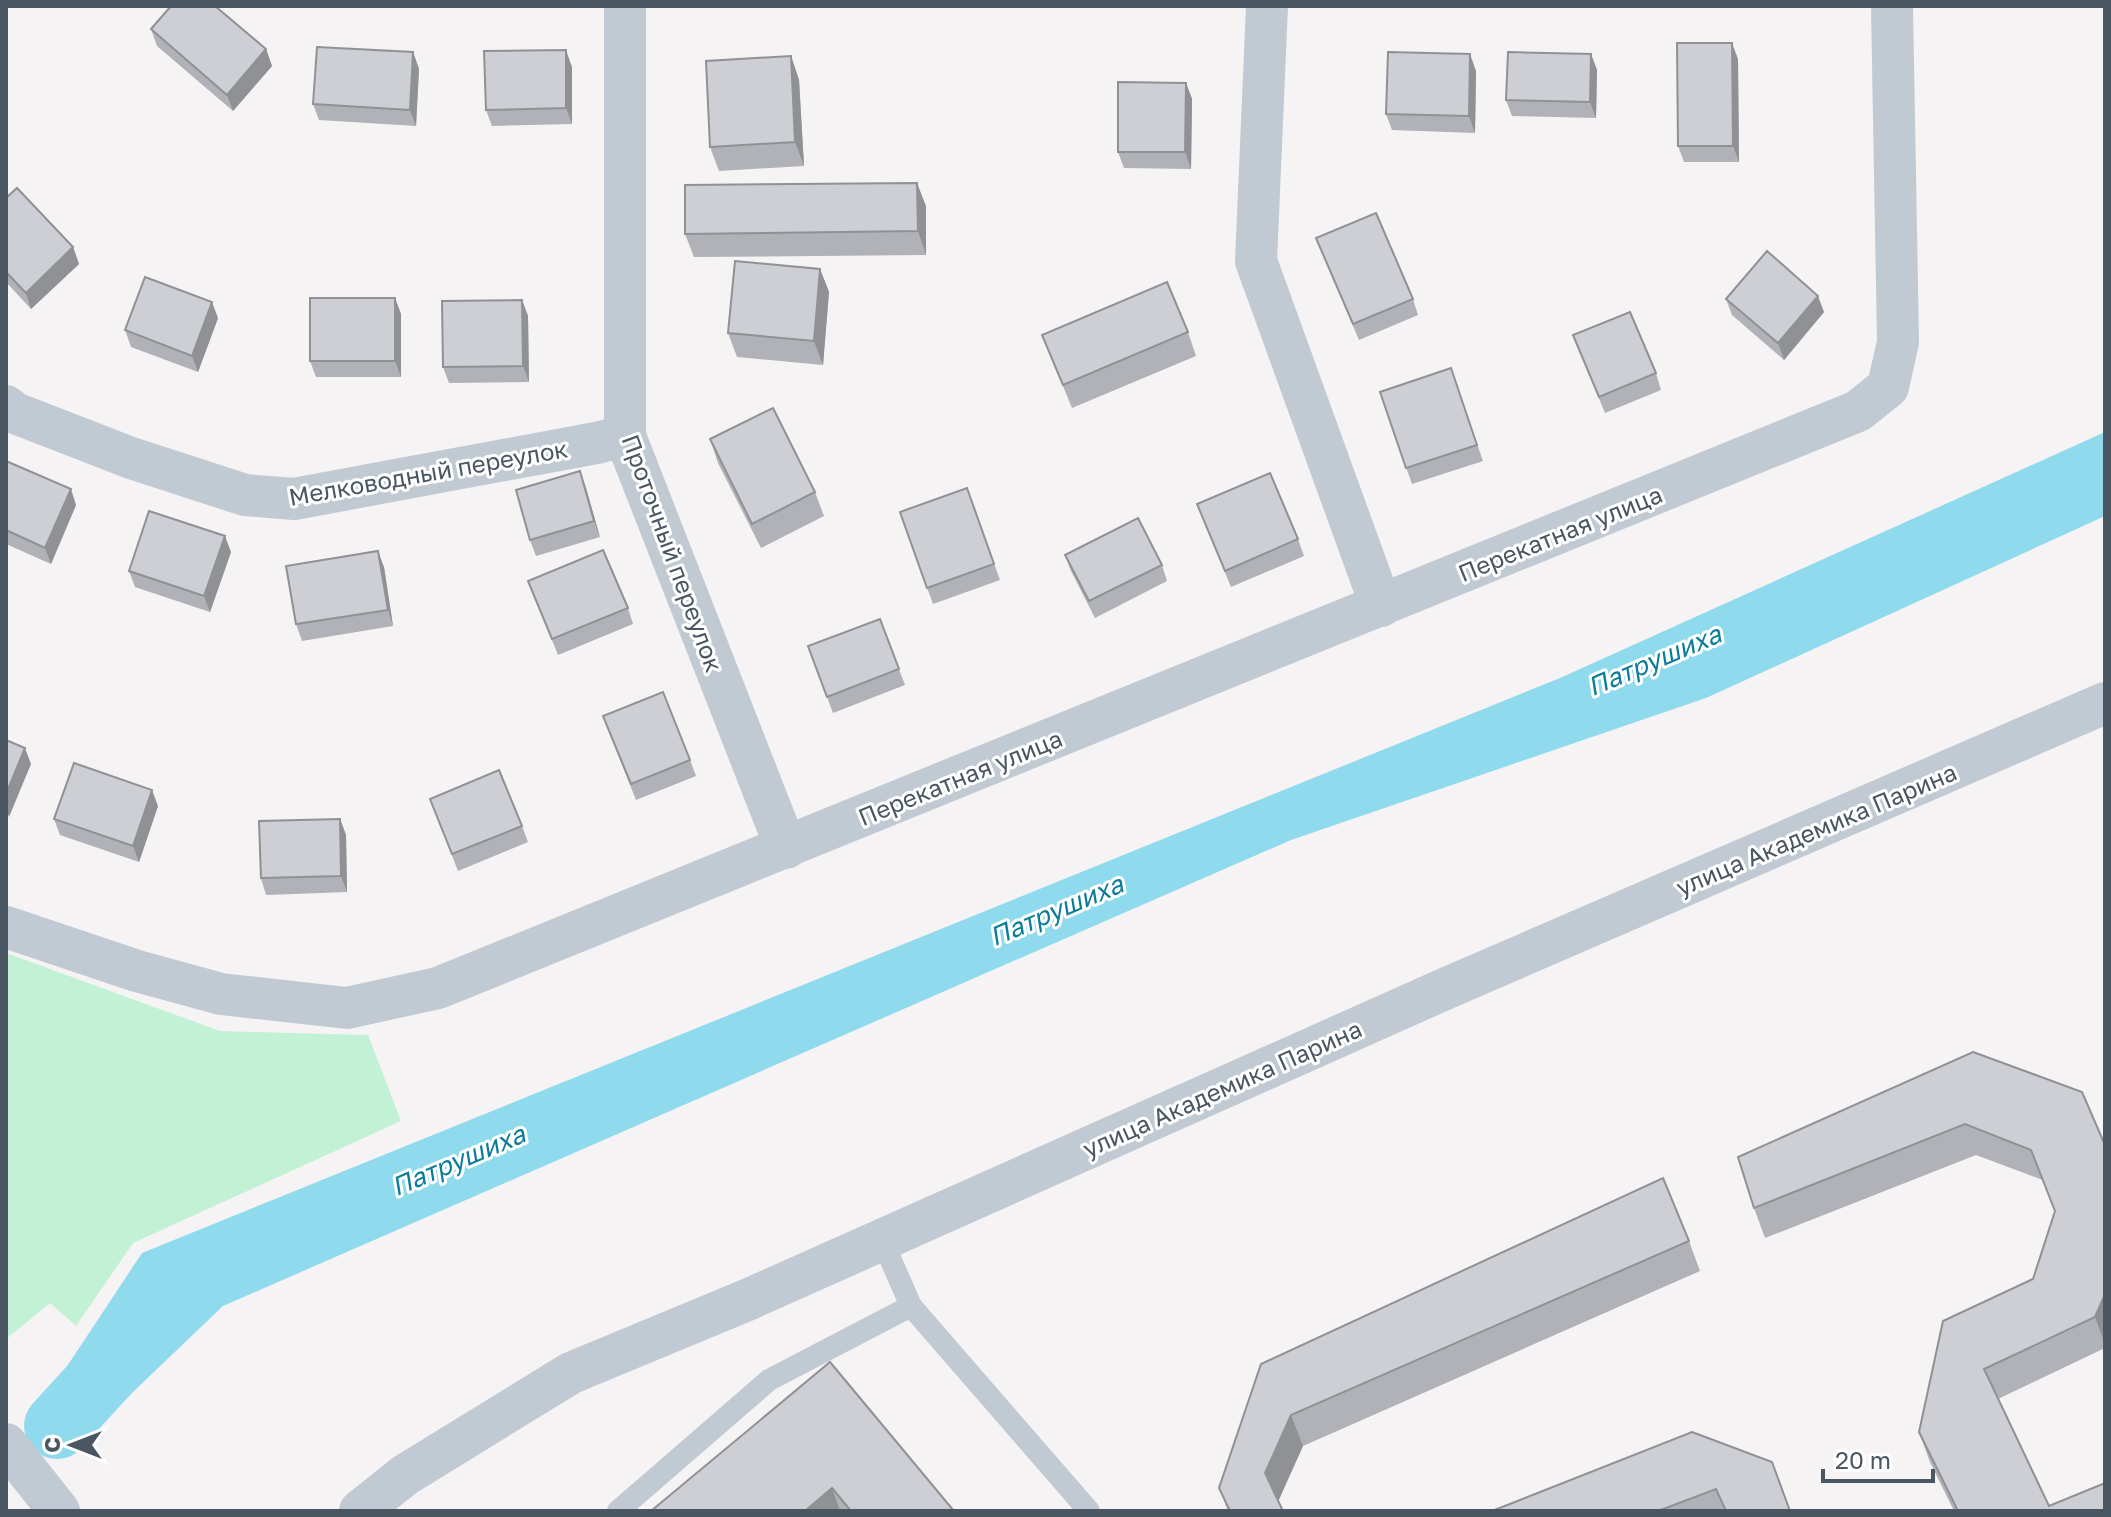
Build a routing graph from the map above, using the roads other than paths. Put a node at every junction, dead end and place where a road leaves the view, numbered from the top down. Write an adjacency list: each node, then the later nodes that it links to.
1 (625, 6): 5 (street, Проточный переулок)
2 (1267, 6): 6 (street)
3 (1892, 6): 6 (street, Перекатная улица)
4 (6, 406): 5 (street, Мелководный переулок)
5 (625, 436): 8 (street, Проточный переулок)
6 (1381, 606): 8 (street, Перекатная улица)
7 (2105, 703): 10 (street, улица Академика Парина)
8 (786, 848): 9 (street, Перекатная улица)
9 (6, 927)
10 (882, 1240): 11 (lane); 14 (street, улица Академика Парина)
11 (911, 1306): 15 (lane); 16 (lane)
12 (6, 1444): 13 (street)
13 (59, 1511)
14 (360, 1511)
15 (618, 1511)
16 (1089, 1511)

